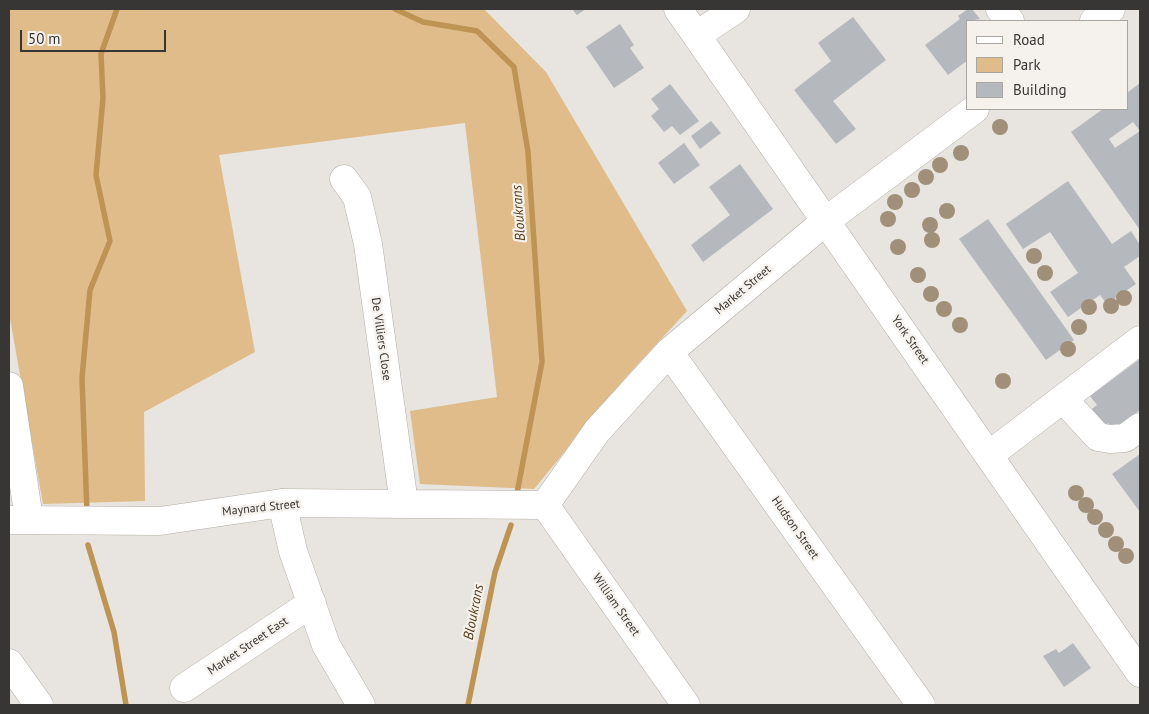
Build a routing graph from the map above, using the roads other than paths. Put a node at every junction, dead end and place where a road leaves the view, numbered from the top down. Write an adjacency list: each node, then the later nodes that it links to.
1 (678, 9): 7 (street, York Street)
2 (736, 9): 7 (street)
3 (1000, 9): 5 (street)
4 (1111, 9): 6 (street)
5 (1009, 20)
6 (1095, 20)
7 (698, 35): 10 (street, York Street)
8 (974, 110): 10 (street, Market Street)
9 (344, 179): 18 (street, De Villiers Close)
10 (827, 220): 12 (street, Market Street); 16 (street, York Street)
11 (1140, 340): 14 (street)
12 (669, 352): 19 (street, Market Street); 28 (street, Hudson Street)
13 (9, 386): 20 (street)
14 (1063, 400): 15 (street); 16 (street)
15 (1140, 427)
16 (989, 455): 23 (street, York Street)
17 (282, 503): 18 (street, Maynard Street); 20 (street, Maynard Street); 21 (street)
18 (404, 504): 19 (street, Maynard Street)
19 (545, 505): 27 (street, William Street)
20 (19, 519)
21 (312, 603): 24 (street, Market Street East); 26 (street)
22 (9, 663): 25 (street)
23 (1140, 673)
24 (184, 688)
25 (39, 705)
26 (361, 705)
27 (686, 705)
28 (921, 705)

